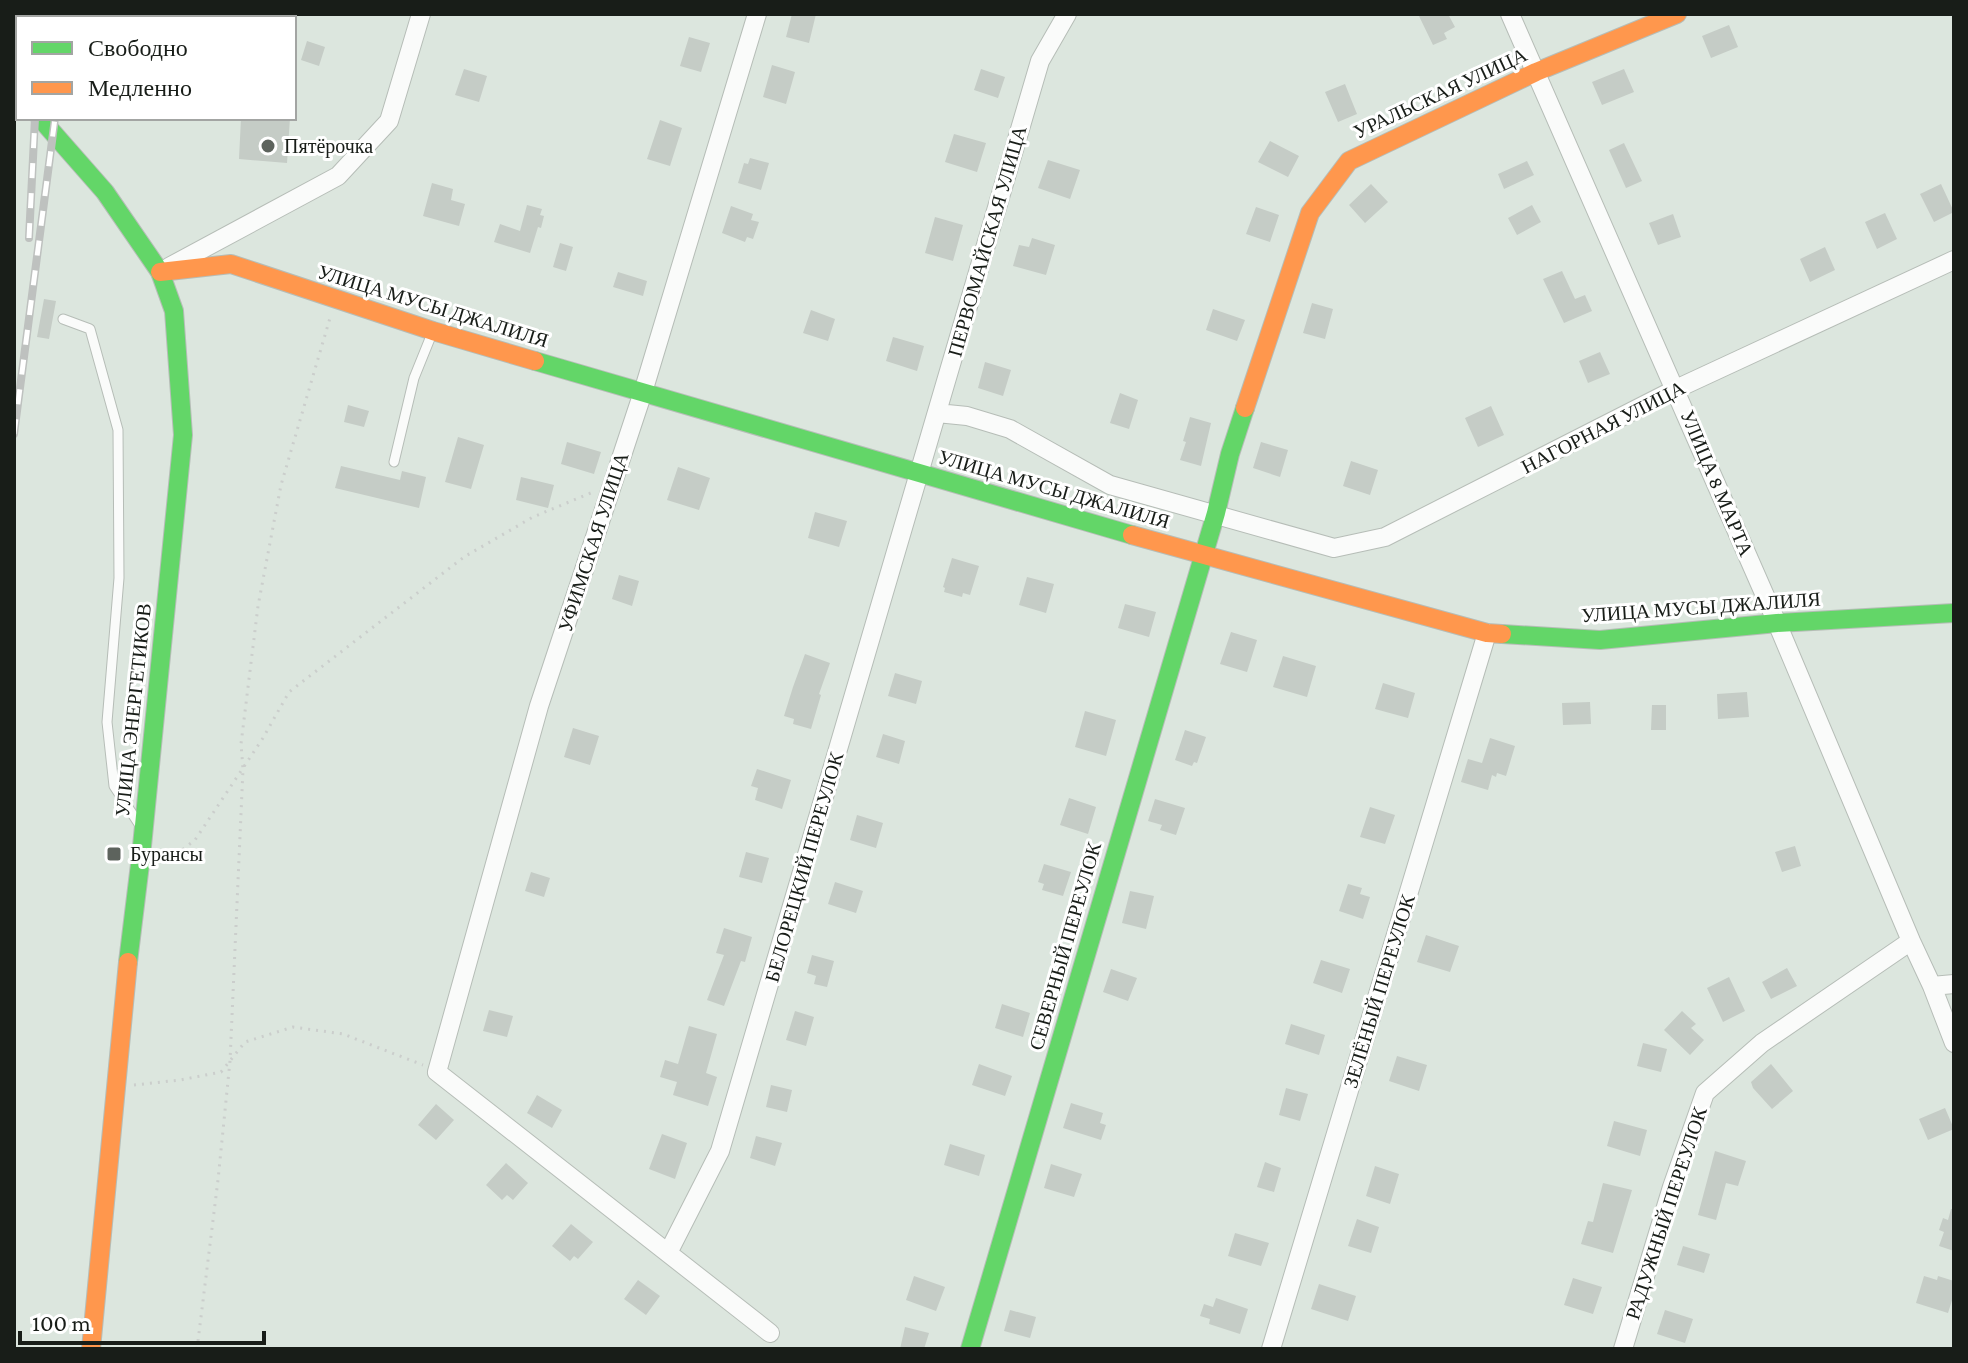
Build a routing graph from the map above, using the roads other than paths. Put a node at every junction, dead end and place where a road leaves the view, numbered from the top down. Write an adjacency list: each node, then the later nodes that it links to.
1 (421, 14): 9 (street)
2 (757, 14): 13 (street, УФИМСКАЯ УЛИЦА)
3 (1067, 14): 14 (street, ПЕРВОМАЙСКАЯ УЛИЦА)
4 (1510, 14): 6 (street, УЛИЦА 8 МАРТА)
5 (1677, 14): 6 (street, УРАЛЬСКАЯ УЛИЦА)
6 (1536, 72): 12 (street, УЛИЦА 8 МАРТА); 17 (street, УРАЛЬСКАЯ УЛИЦА)
7 (42, 120): 9 (street, УЛИЦА ЭНЕРГЕТИКОВ)
8 (1954, 260): 12 (street, НАГОРНАЯ УЛИЦА)
9 (160, 272): 11 (street, УЛИЦА МУСЫ ДЖАЛИЛЯ); 22 (street, УЛИЦА ЭНЕРГЕТИКОВ)
10 (63, 319): 22 (lane)
11 (433, 331): 13 (street, УЛИЦА МУСЫ ДЖАЛИЛЯ); 15 (lane)
12 (1676, 389): 17 (street, НАГОРНАЯ УЛИЦА); 20 (street, УЛИЦА 8 МАРТА)
13 (643, 392): 16 (street, УЛИЦА МУСЫ ДЖАЛИЛЯ); 27 (street, УФИМСКАЯ УЛИЦА)
14 (937, 413): 16 (street, ПЕРВОМАЙСКАЯ УЛИЦА); 17 (street, НАГОРНАЯ УЛИЦА)
15 (394, 462)
16 (920, 473): 18 (street, УЛИЦА МУСЫ ДЖАЛИЛЯ); 27 (street, БЕЛОРЕЦКИЙ ПЕРЕУЛОК)
17 (1216, 513): 18 (street, УРАЛЬСКАЯ УЛИЦА)
18 (1203, 556): 21 (street, УЛИЦА МУСЫ ДЖАЛИЛЯ); 30 (street, СЕВЕРНЫЙ ПЕРЕУЛОК)
19 (1954, 613): 20 (street, УЛИЦА МУСЫ ДЖАЛИЛЯ)
20 (1777, 623): 21 (street, УЛИЦА МУСЫ ДЖАЛИЛЯ); 23 (street, УЛИЦА 8 МАРТА)
21 (1487, 633): 31 (street, ЗЕЛЁНЫЙ ПЕРЕУЛОК)
22 (143, 830): 29 (street, УЛИЦА ЭНЕРГЕТИКОВ)
23 (1911, 941): 25 (street, УЛИЦА 8 МАРТА); 32 (street, РАДУЖНЫЙ ПЕРЕУЛОК)
24 (1954, 984): 25 (street)
25 (1932, 986): 26 (street, УЛИЦА 8 МАРТА)
26 (1954, 1043)
27 (668, 1253): 28 (street)
28 (770, 1333)
29 (91, 1349)
30 (970, 1349)
31 (1271, 1349)
32 (1623, 1349)

